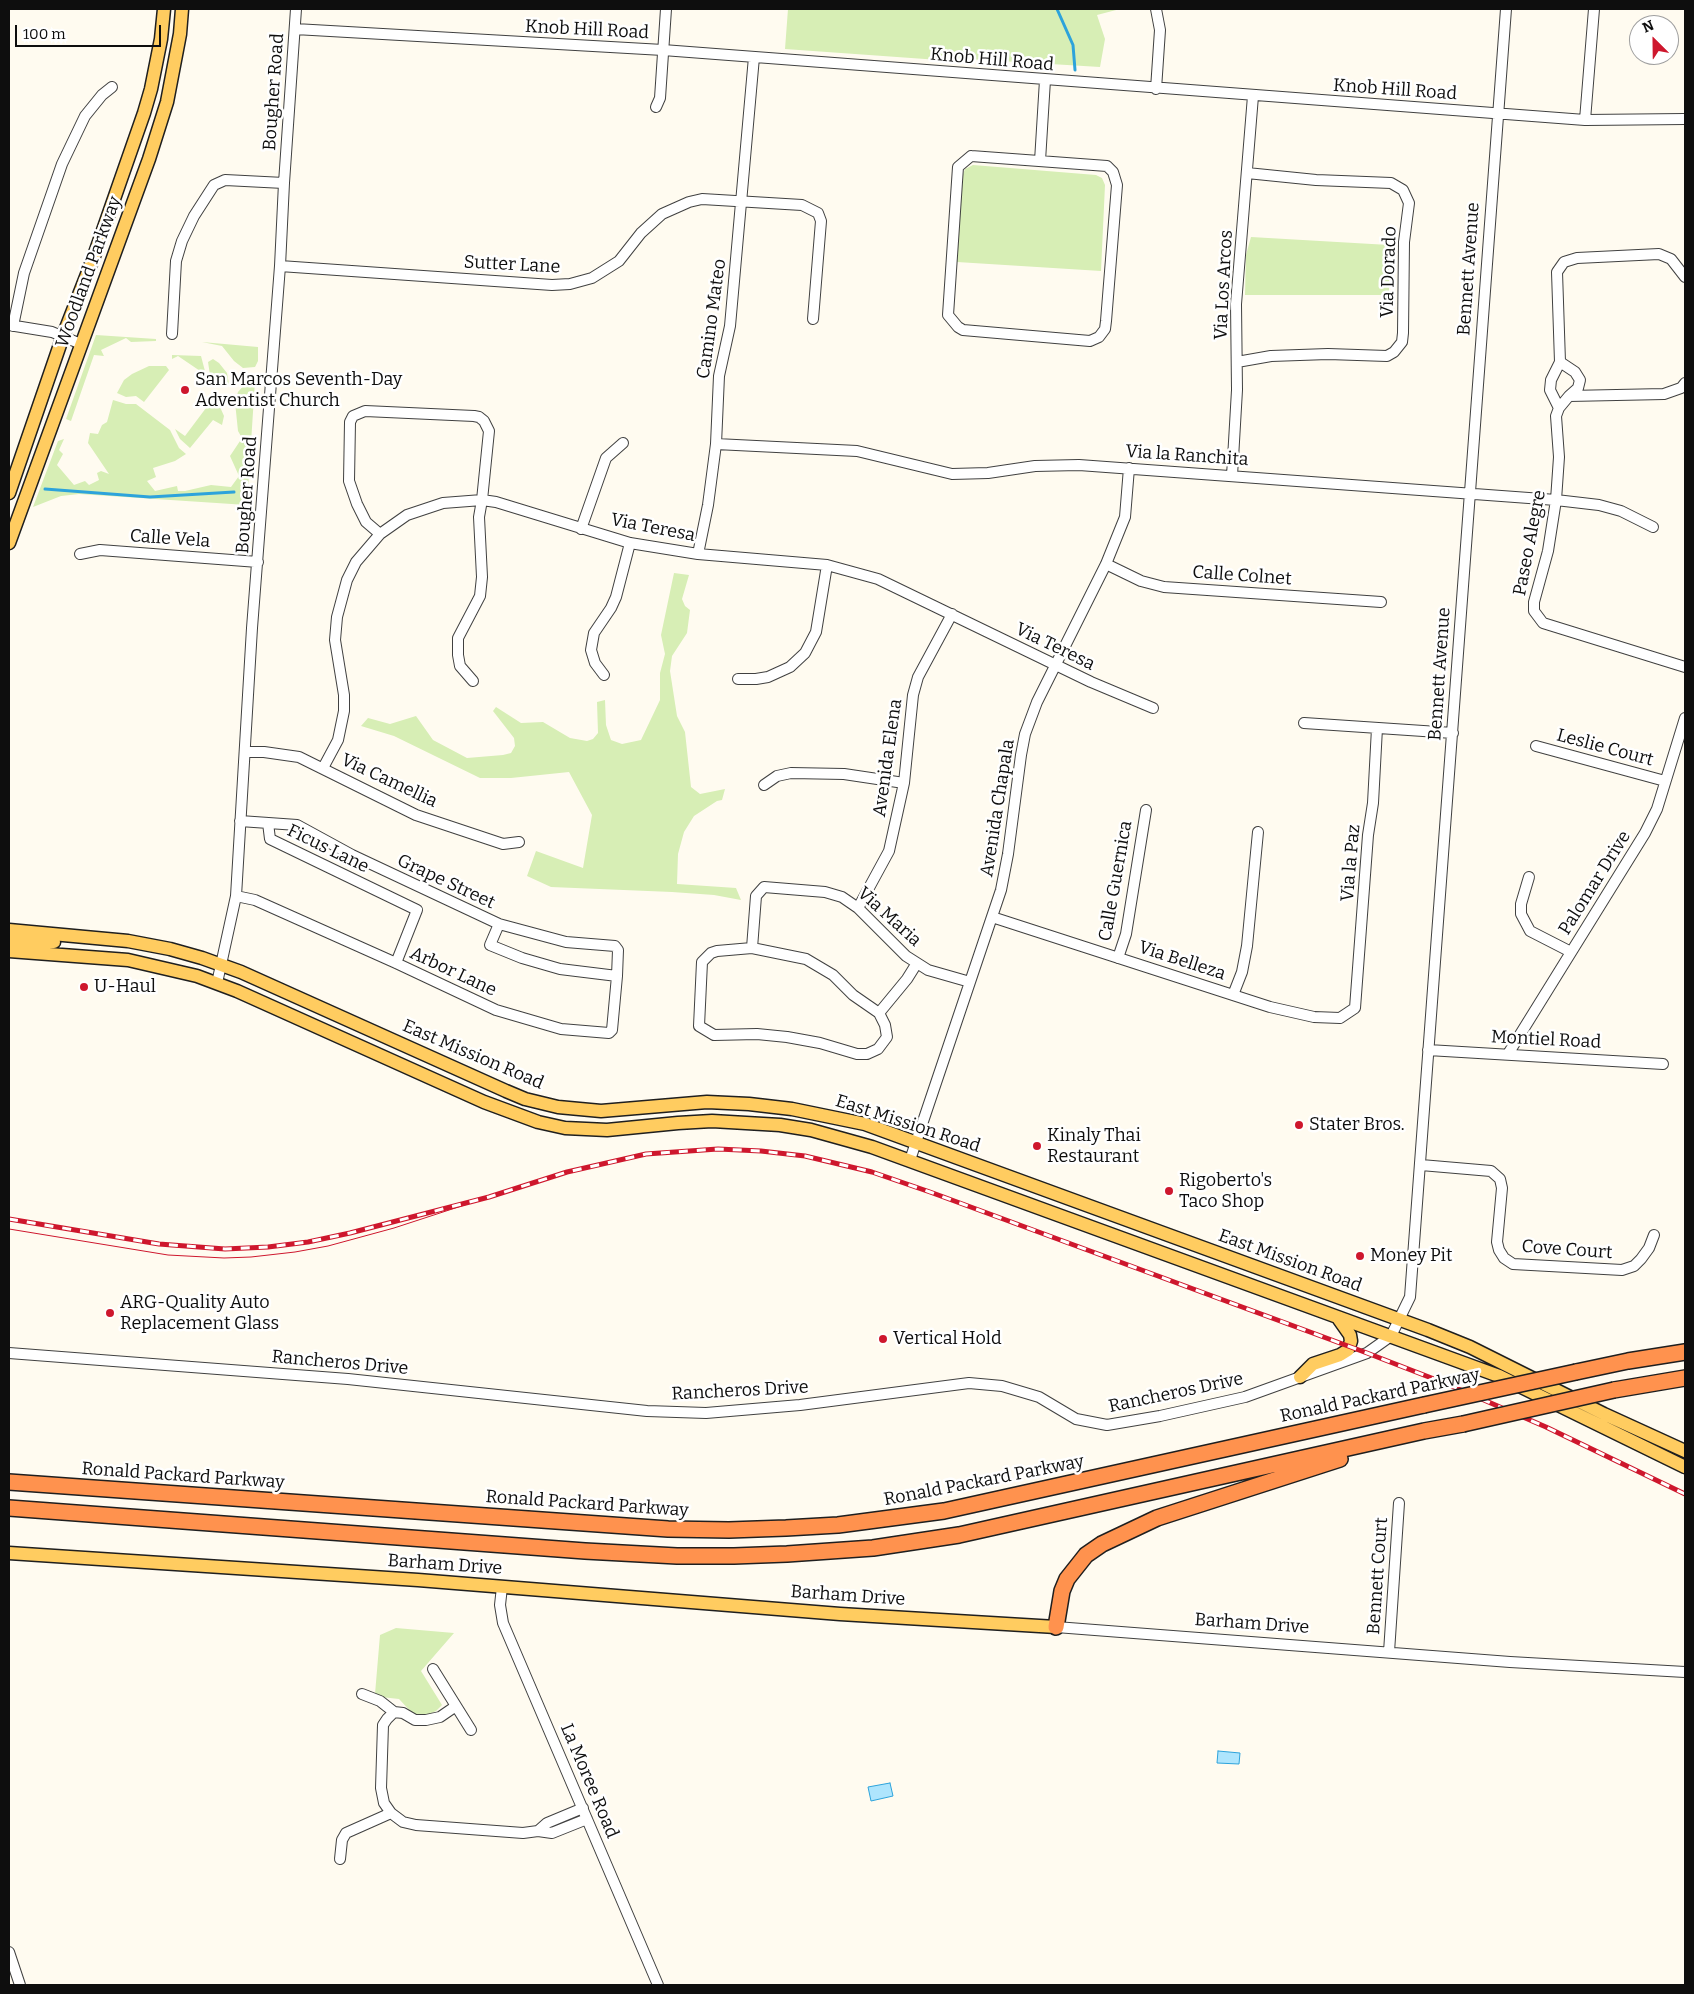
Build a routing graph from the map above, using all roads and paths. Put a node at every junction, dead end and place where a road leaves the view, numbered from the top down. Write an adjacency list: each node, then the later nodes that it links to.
1 (164, 9): 28 (main road, Woodland Parkway)
2 (182, 9): 29 (main road, Woodland Parkway)
3 (296, 9): 8 (street, Bougher Road)
4 (666, 9): 9 (street)
5 (1156, 9): 13 (street)
6 (1506, 9): 16 (street, Bennett Avenue)
7 (1594, 9): 18 (street)
8 (295, 29): 9 (street, Knob Hill Road); 21 (street, Bougher Road)
9 (663, 50): 10 (street, Knob Hill Road); 15 (street)
10 (754, 57): 11 (street, Knob Hill Road); 22 (street, Camino Mateo)
11 (1045, 80): 13 (street, Knob Hill Road); 19 (street)
12 (112, 87): 26 (street)
13 (1156, 89): 14 (street, Knob Hill Road)
14 (1253, 96): 16 (street, Knob Hill Road); 20 (street, Via Los Arcos)
15 (656, 107)
16 (1497, 114): 18 (street, Knob Hill Road); 40 (street, Bennett Avenue)
17 (1685, 119): 18 (street, Knob Hill Road)
18 (1586, 120)
19 (1040, 161): 19 (street)
20 (1247, 173): 30 (street, Via Los Arcos); 30 (street, Via Dorado)
21 (284, 183): 23 (street, Bougher Road); 27 (street)
22 (742, 200): 23 (street, Sutter Lane); 25 (street, Sutter Lane); 36 (street, Camino Mateo)
23 (280, 266): 50 (street, Bougher Road)
24 (1685, 277): 31 (street)
25 (813, 319)
26 (11, 326): 28 (street)
27 (172, 334)
28 (63, 336): 29 (street); 39 (main road, Woodland Parkway)
29 (81, 344): 46 (main road, Woodland Parkway)
30 (1237, 362): 38 (street, Via Los Arcos)
31 (1560, 362): 33 (street); 34 (street)
32 (1685, 383): 33 (street)
33 (1569, 396): 34 (street)
34 (1559, 408): 42 (street, Paseo Alegre)
35 (623, 443): 44 (street)
36 (716, 444): 37 (street, Via la Ranchita); 49 (street, Camino Mateo)
37 (1129, 468): 38 (street, Via la Ranchita); 51 (street, Avenida Chapala)
38 (1232, 476): 40 (street, Via la Ranchita)
39 (9, 493)
40 (1469, 494): 42 (street, Via la Ranchita); 64 (street, Bennett Avenue)
41 (482, 500): 44 (street, Via Teresa); 45 (street, Via Teresa); 45 (street); 59 (street)
42 (1556, 500): 43 (street, Via la Ranchita); 56 (street, Paseo Alegre)
43 (1654, 527)
44 (581, 529): 47 (street, Via Teresa)
45 (380, 534): 67 (street, Via Teresa)
46 (9, 542)
47 (630, 543): 49 (street, Via Teresa); 57 (street)
48 (80, 554): 50 (street, Calle Vela)
49 (698, 554): 52 (street, Via Teresa)
50 (258, 562): 66 (street, Bougher Road)
51 (1106, 564): 53 (street, Calle Colnet); 55 (street, Avenida Chapala)
52 (827, 565): 54 (street, Via Teresa); 58 (street)
53 (1381, 602)
54 (952, 614): 55 (street, Via Teresa); 69 (street, Avenida Elena)
55 (1055, 665): 60 (street, Via Teresa); 79 (street, Avenida Chapala)
56 (1685, 667)
57 (604, 676)
58 (738, 679)
59 (473, 681)
60 (1153, 708)
61 (1685, 718): 68 (street, Palomar Drive)
62 (1304, 723): 63 (street)
63 (1378, 728): 64 (street); 95 (street, Via la Paz)
64 (1453, 733): 97 (street, Bennett Avenue)
65 (1536, 746): 68 (street, Leslie Court)
66 (245, 752): 67 (street, Via Camellia); 72 (street, Bougher Road)
67 (323, 768): 75 (street, Via Camellia)
68 (1665, 781): 86 (street, Palomar Drive)
69 (904, 783): 70 (street); 78 (street, Avenida Elena)
70 (764, 786)
71 (1146, 810): 87 (street, Calle Guernica)
72 (240, 821): 73 (street, Grape Street); 77 (street, Bougher Road)
73 (268, 823): 80 (street, Grape Street); 88 (street, Ficus Lane)
74 (1258, 832): 94 (street)
75 (520, 842)
76 (1529, 878): 86 (street)
77 (236, 896): 88 (street, Arbor Lane); 90 (street, Bougher Road)
78 (858, 908): 84 (street, Via Maria); 89 (street, Via Maria)
79 (992, 917): 87 (street, Via Belleza); 92 (street, Avenida Chapala)
80 (499, 924): 91 (street, Grape Street); 91 (street)
81 (9, 930): 82 (main road, East Mission Road)
82 (89, 937): 83 (main road); 90 (main road, East Mission Road)
83 (9, 941)
84 (752, 948): 96 (street); 96 (street)
85 (9, 951): 93 (main road, East Mission Road)
86 (1571, 952): 98 (street, Palomar Drive)
87 (1118, 958): 94 (street, Via Belleza)
88 (396, 963): 91 (street, Arbor Lane)
89 (917, 963): 92 (street, Via Maria); 96 (street)
90 (221, 965): 93 (street, Bougher Road); 100 (main road, East Mission Road)
91 (617, 976)
92 (970, 982): 100 (street, Avenida Chapala)
93 (217, 983): 101 (main road, East Mission Road)
94 (1233, 995): 95 (street, Via Belleza)
95 (1355, 1001)
96 (878, 1013)
97 (1428, 1050): 98 (street, Montiel Road); 102 (street, Bennett Avenue)
98 (1508, 1054): 99 (street, Montiel Road)
99 (1663, 1064)
100 (916, 1142): 101 (street, Avenida Chapala); 104 (main road, East Mission Road)
101 (910, 1160): 105 (main road, East Mission Road)
102 (1422, 1164): 103 (street, Cove Court); 107 (street, Bennett Avenue)
103 (1654, 1235)
104 (1173, 1236): 105 (main road); 107 (main road, East Mission Road)
105 (1133, 1242): 106 (main road, East Mission Road)
106 (1336, 1316): 108 (main road, East Mission Road); 111 (main road)
107 (1399, 1320): 108 (street, Bennett Avenue); 114 (main road, East Mission Road)
108 (1391, 1336): 111 (street, Rancheros Drive); 115 (main road, East Mission Road)
109 (1685, 1352): 116 (highway, Ronald Packard Parkway, bridge)
110 (9, 1353): 111 (street, Rancheros Drive)
111 (1300, 1377)
112 (1685, 1378): 113 (highway, bridge)
113 (1424, 1431): 118 (highway); 121 (highway)
114 (1685, 1451)
115 (1685, 1467)
116 (9, 1482)
117 (1399, 1503): 122 (street, Bennett Court)
118 (9, 1508)
119 (9, 1553): 120 (main road, Barham Drive)
120 (502, 1587): 121 (main road, Barham Drive); 129 (street, La Moree Road)
121 (1056, 1627): 122 (street, Barham Drive)
122 (1389, 1652): 124 (street, Barham Drive)
123 (433, 1669): 126 (street)
124 (1685, 1672)
125 (362, 1694): 127 (street)
126 (456, 1706): 127 (street); 128 (street)
127 (394, 1712): 130 (street)
128 (472, 1730)
129 (583, 1808): 131 (street, La Moree Road); 132 (street)
130 (391, 1813): 132 (street); 133 (street)
131 (587, 1819): 132 (street); 136 (street, La Moree Road)
132 (538, 1831)
133 (340, 1859)
134 (9, 1952): 135 (street)
135 (20, 1985)
136 (658, 1985)

